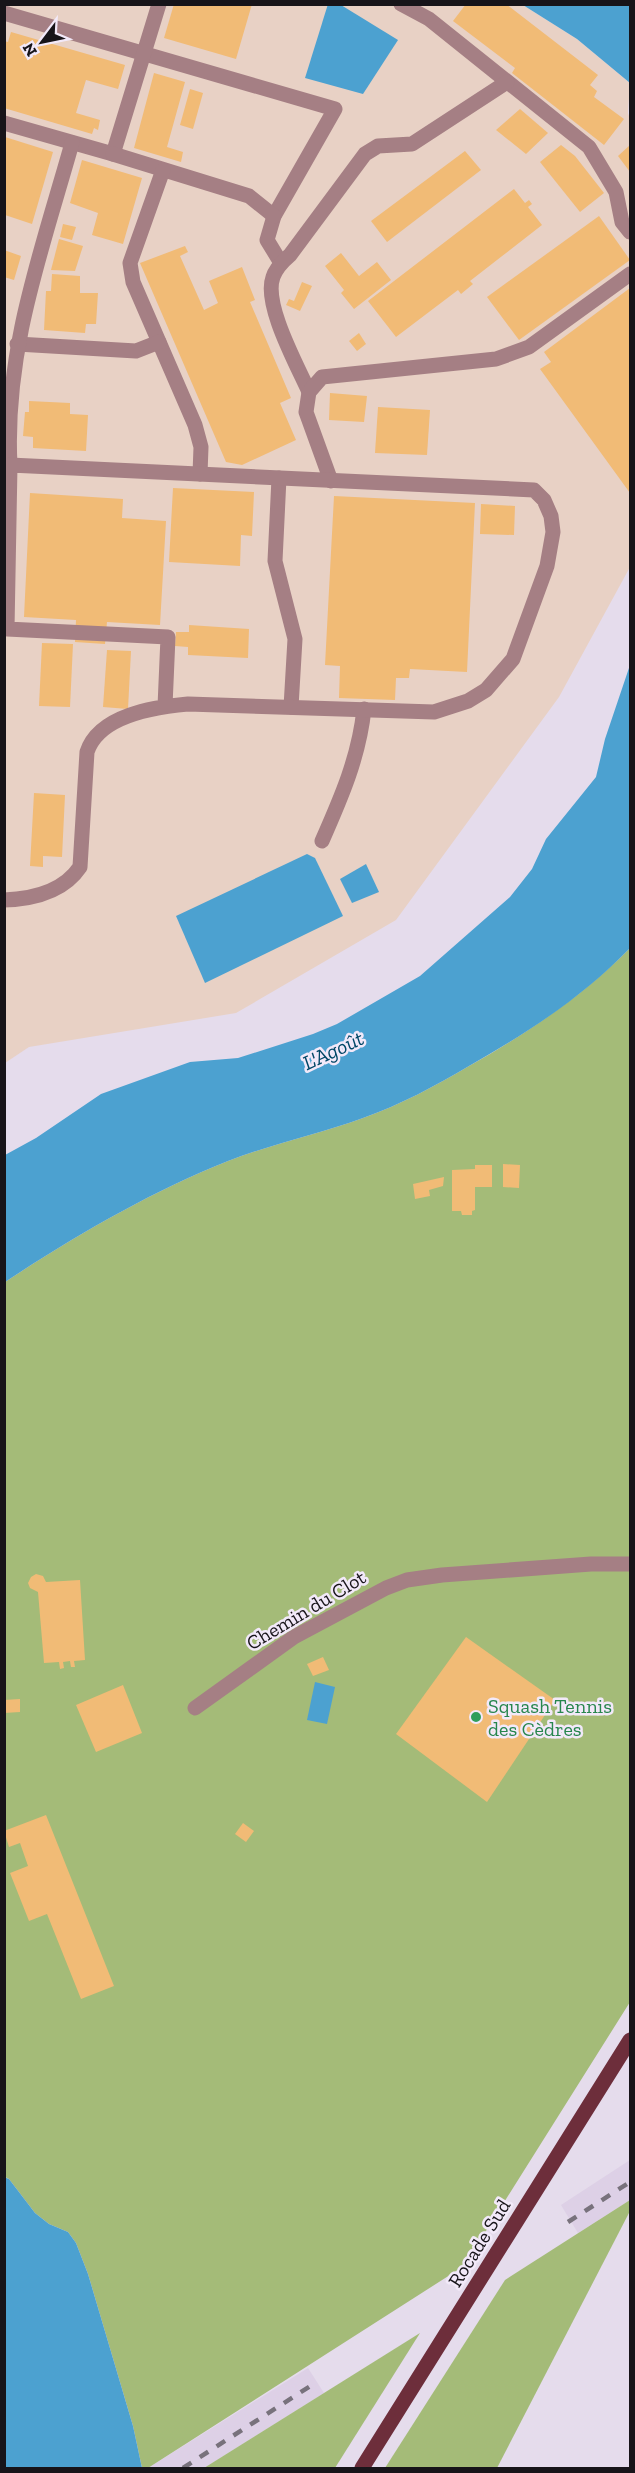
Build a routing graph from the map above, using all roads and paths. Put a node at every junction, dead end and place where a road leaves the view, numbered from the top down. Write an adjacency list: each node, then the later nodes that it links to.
1 (159, 4): 4 (street)
2 (401, 4): 5 (street)
3 (4, 13): 4 (street)
4 (144, 53): 8 (street); 10 (street)
5 (507, 81): 11 (street); 12 (street)
6 (4, 123): 7 (street)
7 (72, 143): 8 (street); 15 (street)
8 (113, 154): 9 (street)
9 (163, 170): 10 (street); 14 (street)
10 (274, 216): 12 (street)
11 (630, 232)
12 (281, 263): 16 (street)
13 (630, 274): 16 (street)
14 (159, 342): 15 (street); 18 (street)
15 (17, 344): 17 (street)
16 (309, 392): 20 (street)
17 (10, 465): 18 (street); 21 (street)
18 (200, 474): 19 (street)
19 (279, 478): 20 (street); 22 (street)
20 (331, 481): 23 (street)
21 (165, 706): 22 (street); 25 (street)
22 (291, 707): 23 (street)
23 (364, 709): 24 (street)
24 (322, 841)
25 (4, 900)
26 (630, 1564): 27 (street, Chemin du Clot)
27 (195, 1708)
28 (630, 2040): 29 (main road, Rocade Sud)
29 (362, 2469)

